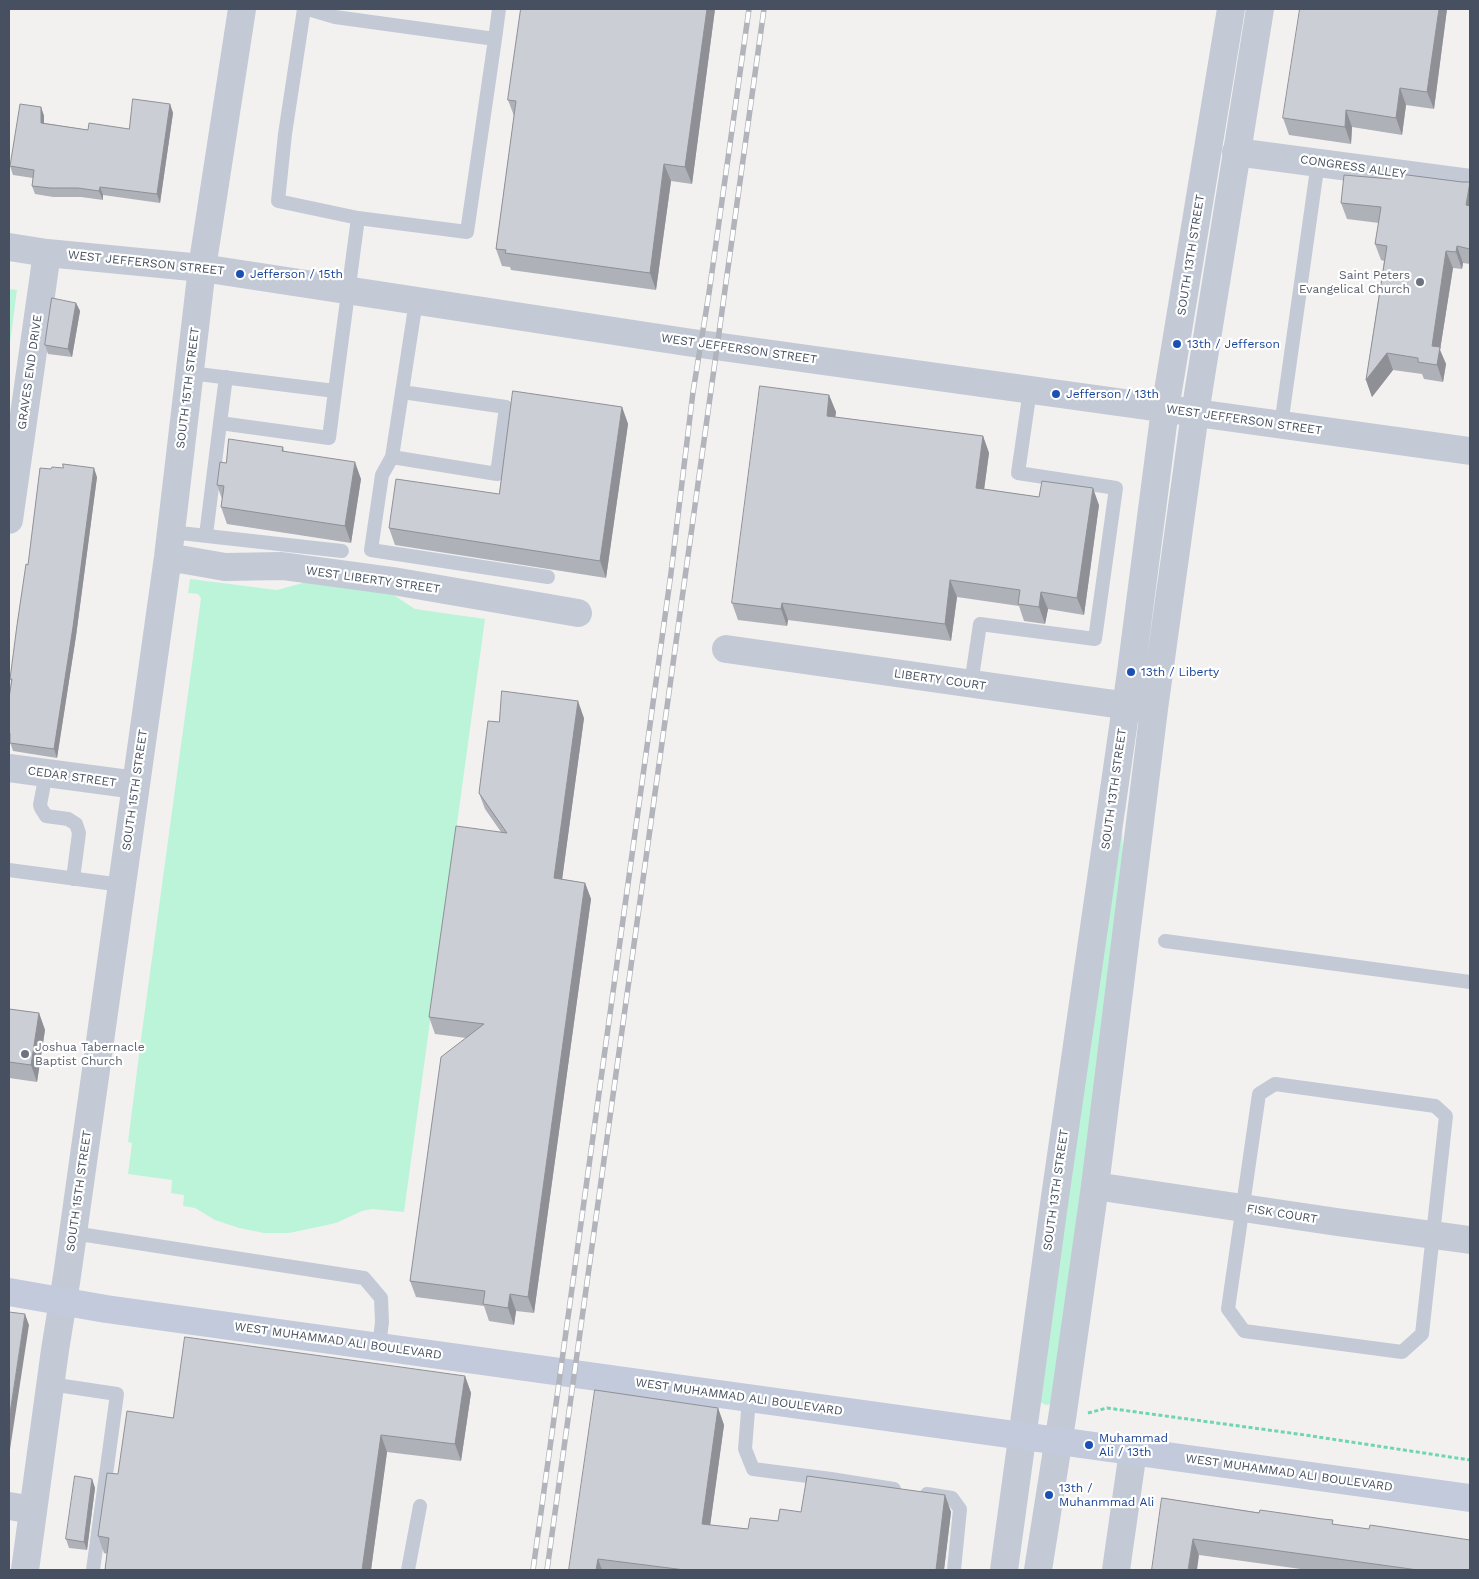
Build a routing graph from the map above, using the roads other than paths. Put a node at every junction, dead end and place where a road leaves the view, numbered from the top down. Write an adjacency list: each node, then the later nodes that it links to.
1 (242, 9): 14 (street, SOUTH 15TH STREET)
2 (306, 9): 6 (lane); 11 (lane)
3 (499, 9): 7 (lane)
4 (1231, 9): 22 (street, SOUTH 13TH STREET)
5 (1260, 9): 8 (street)
6 (365, 15): 7 (lane)
7 (495, 39): 11 (lane)
8 (1236, 152): 9 (street, CONGRESS ALLEY); 23 (street)
9 (1318, 162): 10 (street, CONGRESS ALLEY); 25 (lane)
10 (1470, 183)
11 (358, 218): 15 (lane)
12 (9, 247): 13 (street, WEST JEFFERSON STREET)
13 (46, 253): 14 (street, WEST JEFFERSON STREET); 28 (street, GRAVES END DRIVE)
14 (202, 268): 15 (street, WEST JEFFERSON STREET); 17 (street, SOUTH 15TH STREET)
15 (348, 290): 16 (street, WEST JEFFERSON STREET); 20 (lane)
16 (416, 301): 19 (street, WEST JEFFERSON STREET); 21 (lane)
17 (190, 373): 18 (lane); 30 (street, SOUTH 15TH STREET)
18 (226, 377): 20 (lane); 24 (lane)
19 (1030, 390): 22 (street, WEST JEFFERSON STREET); 35 (lane)
20 (335, 391): 24 (lane)
21 (402, 392): 27 (lane); 27 (lane)
22 (1165, 410): 23 (street, WEST JEFFERSON STREET); 36 (street, SOUTH 13TH STREET)
23 (1195, 413): 25 (street, WEST JEFFERSON STREET); 37 (street)
24 (220, 423): 29 (lane)
25 (1281, 426): 26 (street, WEST JEFFERSON STREET)
26 (1470, 452)
27 (392, 457): 32 (lane)
28 (9, 520)
29 (206, 535): 30 (lane); 31 (lane)
30 (170, 544): 33 (street, WEST LIBERTY STREET); 40 (street, SOUTH 15TH STREET)
31 (342, 551)
32 (548, 577)
33 (578, 612)
34 (726, 649): 35 (street, LIBERTY COURT)
35 (971, 684): 36 (street, LIBERTY COURT)
36 (1126, 706): 37 (street, LIBERTY COURT); 56 (street, SOUTH 13TH STREET)
37 (1154, 709): 46 (street)
38 (9, 768): 39 (street, CEDAR STREET)
39 (46, 773): 40 (street, CEDAR STREET); 42 (lane)
40 (136, 786): 43 (street, SOUTH 15TH STREET)
41 (9, 870): 42 (lane)
42 (73, 879): 43 (lane)
43 (122, 886): 48 (street, SOUTH 15TH STREET)
44 (1165, 941): 45 (lane)
45 (1470, 982)
46 (1095, 1186): 47 (street, FISK COURT); 57 (street)
47 (1243, 1208): 49 (street, FISK COURT); 49 (lane); 49 (lane)
48 (73, 1233): 52 (street, SOUTH 15TH STREET); 53 (lane)
49 (1433, 1235): 50 (street, FISK COURT)
50 (1470, 1240)
51 (9, 1292): 52 (main road, WEST MUHAMMAD ALI BOULEVARD)
52 (63, 1301): 53 (main road, WEST MUHAMMAD ALI BOULEVARD); 54 (street, SOUTH 15TH STREET)
53 (379, 1346): 55 (main road, WEST MUHAMMAD ALI BOULEVARD)
54 (50, 1384): 61 (street, SOUTH 15TH STREET); 63 (lane)
55 (749, 1398): 56 (main road, WEST MUHAMMAD ALI BOULEVARD); 65 (lane)
56 (1022, 1436): 57 (main road, WEST MUHAMMAD ALI BOULEVARD); 66 (street, SOUTH 13TH STREET)
57 (1058, 1441): 58 (main road, WEST MUHAMMAD ALI BOULEVARD); 67 (street)
58 (1133, 1451): 59 (main road, WEST MUHAMMAD ALI BOULEVARD); 68 (street)
59 (1470, 1498)
60 (420, 1506): 64 (lane)
61 (21, 1508): 62 (street, SOUTH 15TH STREET)
62 (25, 1570)
63 (93, 1570)
64 (408, 1570)
65 (954, 1570)
66 (1004, 1570)
67 (1038, 1570)
68 (1116, 1570)

